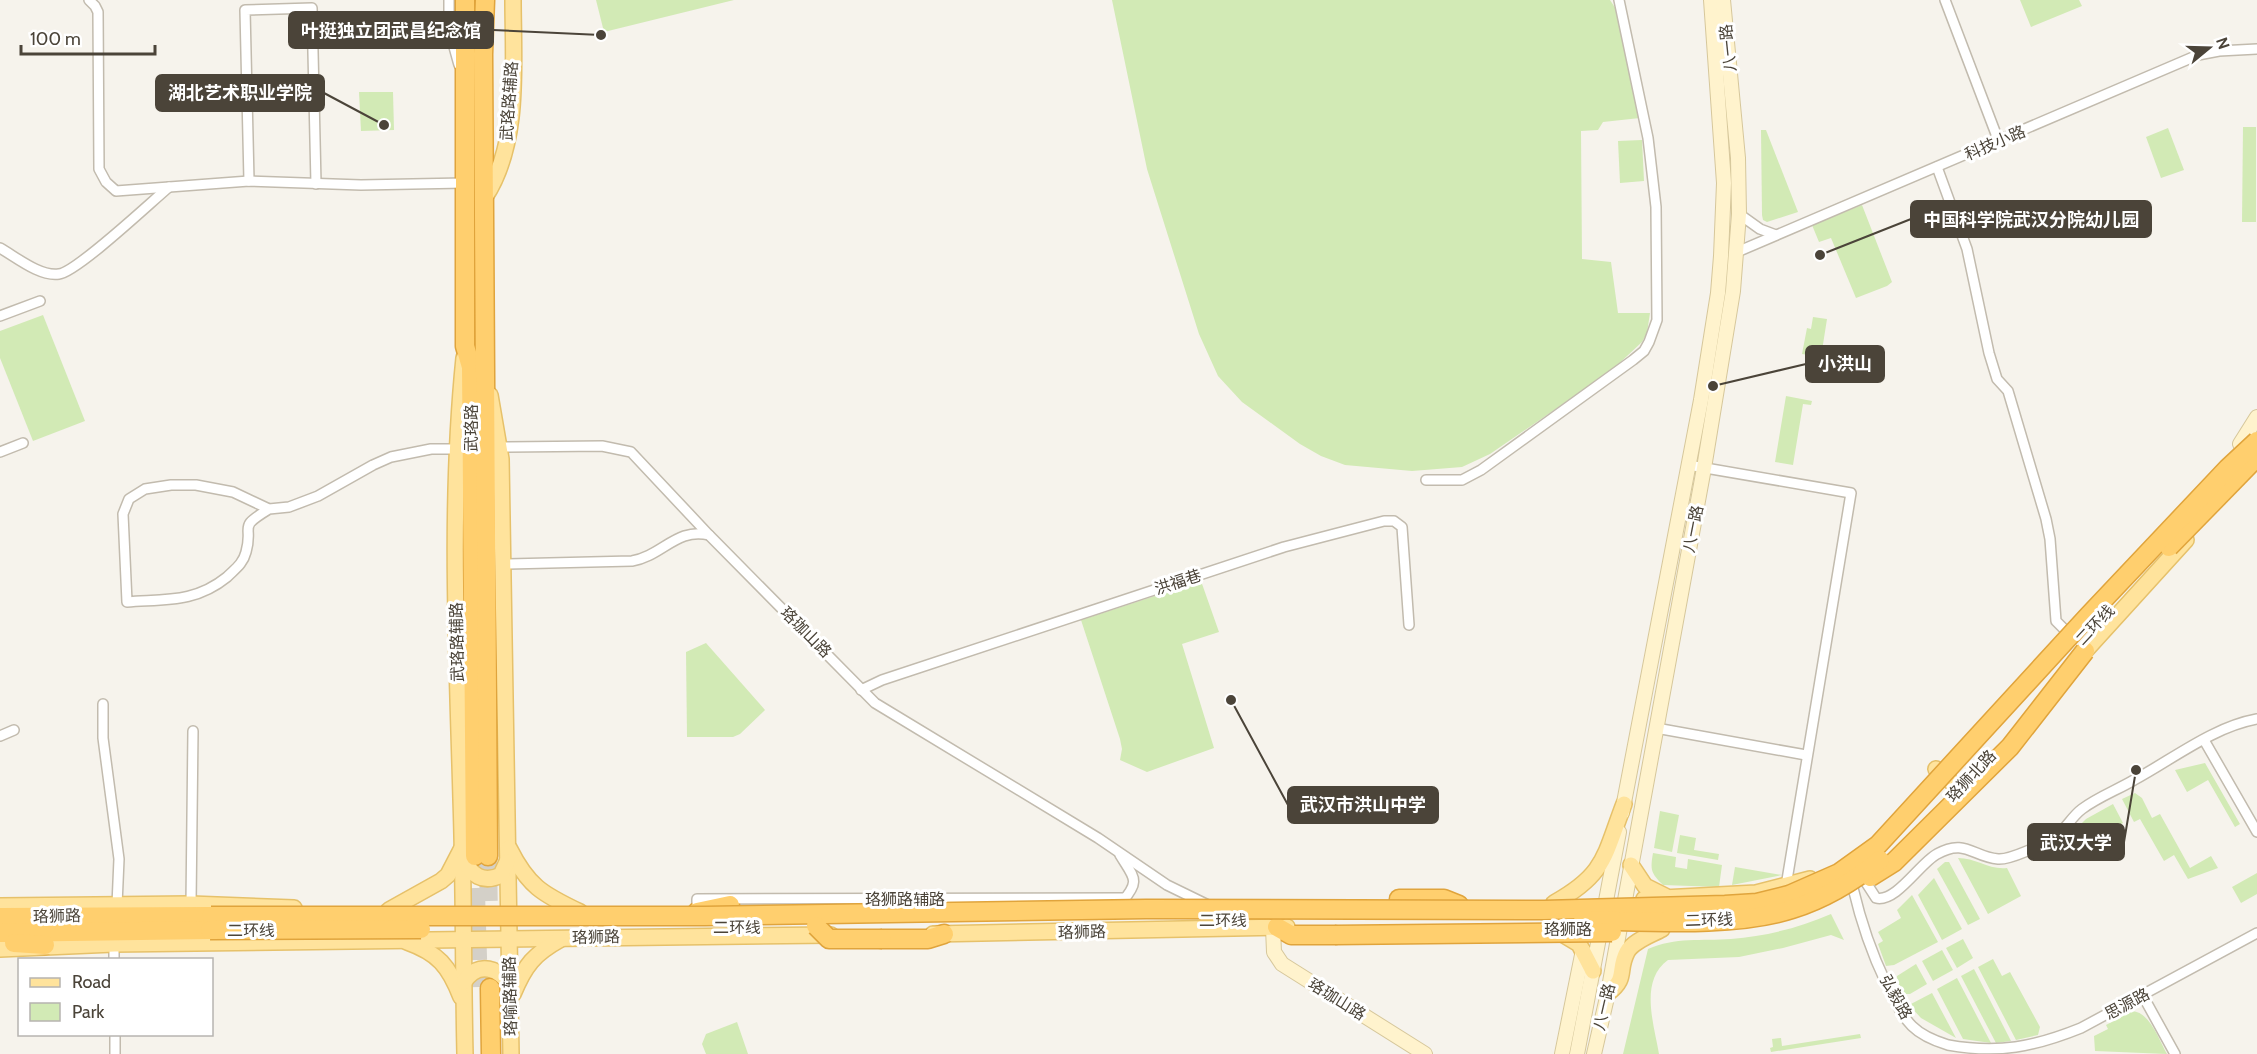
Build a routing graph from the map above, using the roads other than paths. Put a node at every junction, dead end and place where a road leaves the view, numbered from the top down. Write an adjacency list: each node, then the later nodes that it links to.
1 (89, 0): 11 (street)
2 (98, 0): 11 (street)
3 (449, 0): 13 (street)
4 (465, 0): 13 (highway, 武珞路)
5 (485, 0): 20 (highway, 武珞路)
6 (513, 0): 20 (main road, 武珞路辅路)
7 (1619, 0): 39 (street)
8 (1711, 0): 37 (main road, 八一路)
9 (1723, 0): 21 (main road, 八一路)
10 (1945, 0): 14 (street)
11 (98, 12): 19 (street)
12 (2257, 49): 14 (street, 科技小路)
13 (464, 84): 17 (highway, 武珞路)
14 (1999, 142): 15 (street, 科技小路)
15 (1937, 167): 22 (street, 科技小路); 45 (street)
16 (249, 181): 18 (street); 18 (street); 19 (street)
17 (464, 183): 18 (street); 27 (highway, 武珞路)
18 (316, 184)
19 (169, 187): 23 (street)
20 (485, 197): 28 (highway, 武珞路)
21 (1739, 214): 22 (street); 24 (main road, 八一路)
22 (1776, 235): 24 (street, 科技小路)
23 (0, 248)
24 (1737, 252): 38 (main road, 八一路)
25 (40, 301): 26 (street)
26 (0, 316)
27 (465, 346): 33 (main road, 武珞路辅路); 63 (highway, 武珞路)
28 (485, 369): 32 (main road); 63 (highway, 武珞路)
29 (2257, 417): 30 (main road)
30 (2249, 442): 36 (main road, 珞狮北路); 41 (highway, 二环线, bridge); 45 (main road, 珞狮北路)
31 (23, 443): 34 (street)
32 (501, 447): 42 (street, 珞珈山路); 43 (main road)
33 (457, 449): 40 (street); 63 (main road, 武珞路辅路)
34 (0, 452)
35 (2257, 457): 68 (highway, 二环线, bridge)
36 (2257, 463): 46 (main road, 珞狮北路)
37 (1688, 465): 38 (street); 59 (main road, 八一路)
38 (1704, 468): 51 (main road, 八一路); 56 (street)
39 (1426, 480)
40 (269, 508): 40 (street)
41 (2189, 509): 47 (highway, bridge); 79 (highway, 二环线, bridge)
42 (709, 535): 43 (street); 48 (street, 珞珈山路)
43 (503, 564): 61 (main road)
44 (1409, 626): 48 (street, 洪福巷)
45 (2064, 629): 47 (main road, 珞狮北路)
46 (2085, 651): 58 (main road, 珞狮北路); 68 (highway, bridge)
47 (2038, 658): 57 (main road, 珞狮北路)
48 (861, 690): 62 (street, 珞珈山路)
49 (103, 704): 80 (street)
50 (2257, 719): 55 (street)
51 (1656, 728): 56 (street); 65 (main road, 八一路)
52 (14, 730): 54 (street)
53 (193, 731): 74 (street)
54 (0, 736)
55 (2204, 740): 60 (street); 66 (street)
56 (1806, 755): 67 (street)
57 (1936, 769): 58 (main road); 67 (main road, 珞狮北路)
58 (1960, 789): 66 (main road, 珞狮北路)
59 (1624, 804): 70 (main road, 八一路); 73 (main road)
60 (2257, 832)
61 (507, 842): 64 (main road); 84 (main road)
62 (1117, 850): 72 (street); 75 (street, 珞珈山路)
63 (472, 853): 64 (main road); 81 (main road); 83 (main road, 武珞路辅路)
64 (507, 861): 82 (main road)
65 (1631, 865): 69 (main road); 71 (main road, 八一路)
66 (1859, 885): 94 (main road, 珞狮北路); 123 (street, 弘毅路)
67 (1786, 886): 69 (main road, 珞狮北路)
68 (1833, 891): 87 (highway, 二环线, bridge)
69 (1668, 897): 71 (main road, 珞狮北路)
70 (1605, 900): 71 (main road, 珞狮北路); 73 (main road, 珞狮路); 92 (main road, 八一路)
71 (1625, 900): 93 (main road, 八一路)
72 (1122, 901): 75 (main road, 珞狮路); 85 (main road, 珞狮路)
73 (1554, 903): 76 (main road, 珞狮路)
74 (191, 904): 80 (main road, 珞狮路); 81 (main road, 珞狮路)
75 (1208, 905): 76 (main road, 珞狮路)
76 (1459, 905): 79 (highway, bridge)
77 (0, 906): 80 (main road)
78 (1035, 909): 79 (highway, 二环线, bridge); 85 (highway); 88 (highway, 二环线, bridge)
79 (1146, 909)
80 (115, 910): 86 (highway, 珞狮路); 88 (highway, 二环线)
81 (389, 910): 83 (main road, 珞狮路)
82 (510, 911): 83 (main road, 珞狮路); 84 (main road, 珞狮路); 100 (main road)
83 (463, 912): 99 (main road, 武珞路辅路)
84 (580, 912): 85 (main road, 珞狮路)
85 (698, 912)
86 (0, 917)
87 (1681, 921): 89 (highway, 二环线, bridge); 90 (highway, bridge)
88 (210, 923): 89 (highway, 二环线, bridge); 95 (highway, 二环线)
89 (816, 926): 97 (highway, bridge)
90 (1275, 928): 91 (main road, 珞狮路); 97 (main road, 珞狮路); 119 (main road, 珞珈山路)
91 (1554, 929): 92 (main road, 珞狮路); 105 (main road)
92 (1600, 929): 93 (main road, 珞狮北路); 107 (main road, 八一路)
93 (1620, 929): 94 (main road, 珞狮北路); 110 (main road, 八一路)
94 (1662, 929): 110 (main road)
95 (0, 933)
96 (2257, 933): 111 (street, 思源路)
97 (944, 934): 98 (main road, 珞狮路)
98 (564, 938): 100 (main road, 珞狮路); 109 (main road)
99 (463, 939): 100 (main road, 珞狮路); 101 (main road, 珞狮路); 108 (main road)
100 (510, 939): 109 (main road, 珞喻路辅路)
101 (401, 940): 106 (main road); 112 (main road)
102 (0, 943): 103 (highway)
103 (45, 945): 104 (main road); 106 (main road)
104 (0, 949)
105 (1583, 950): 107 (main road); 120 (main road)
106 (114, 952)
107 (1593, 971): 121 (main road, 八一路)
108 (477, 986): 109 (main road); 112 (main road); 116 (highway); 117 (highway)
109 (511, 993): 118 (main road, 珞喻路辅路)
110 (1608, 993): 122 (main road, 八一路)
111 (2143, 996): 123 (street, 思源路); 124 (street)
112 (464, 1005): 115 (main road)
113 (115, 1036): 114 (street)
114 (115, 1054)
115 (465, 1054)
116 (479, 1054)
117 (491, 1054)
118 (511, 1054)
119 (1425, 1054)
120 (1562, 1054)
121 (1577, 1054)
122 (1594, 1054)
123 (1989, 1054)
124 (2175, 1054)

